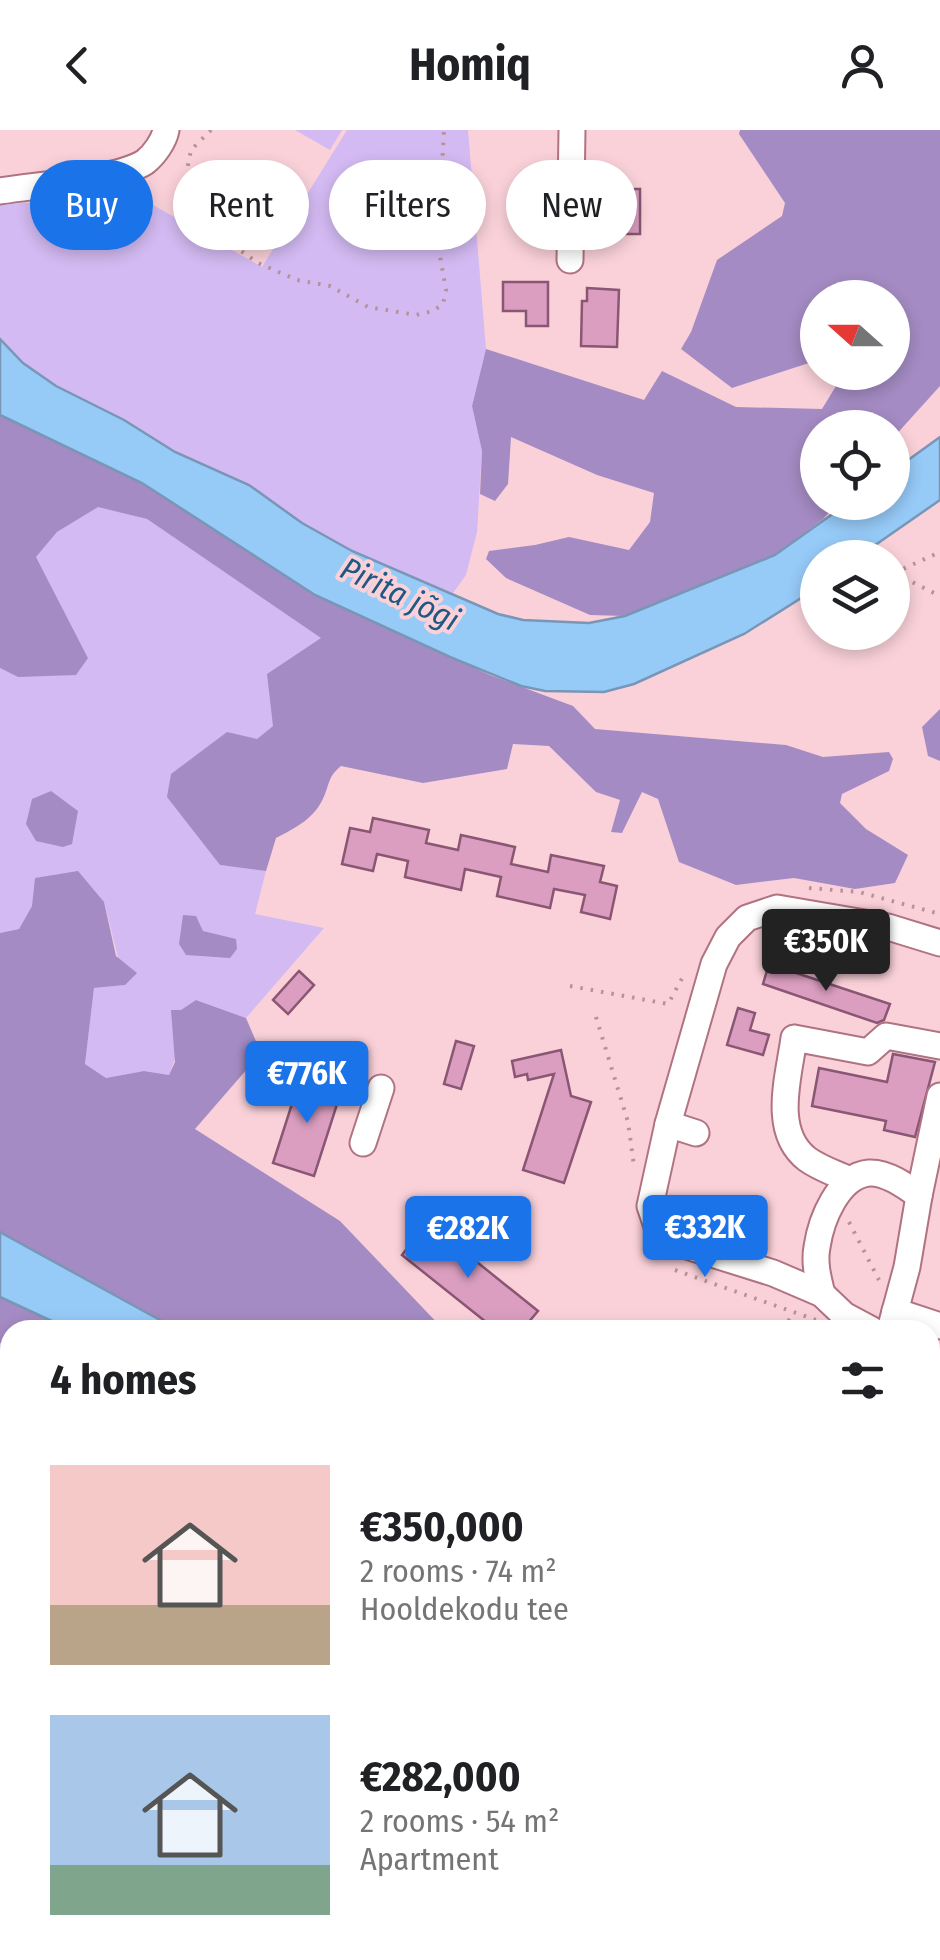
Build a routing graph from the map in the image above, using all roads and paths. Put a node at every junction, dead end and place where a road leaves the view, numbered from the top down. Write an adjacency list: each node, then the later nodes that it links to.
1 (166, 130): 5 (street)
2 (212, 130): 3 (path)
3 (444, 130)
4 (572, 130): 6 (street)
5 (0, 191)
6 (570, 260)
7 (940, 552): 8 (path)
8 (940, 596)
9 (940, 943): 14 (street)
10 (596, 1017): 17 (path)
11 (940, 1046): 18 (street)
12 (382, 1088): 16 (street)
13 (940, 1096): 19 (street)
14 (668, 1124): 15 (street); 21 (street)
15 (696, 1132)
16 (363, 1143)
17 (634, 1176)
18 (843, 1188): 19 (street); 21 (street); 24 (path)
19 (919, 1196): 25 (street)
20 (676, 1270): 22 (path)
21 (822, 1294): 23 (street)
22 (815, 1320)
23 (853, 1320)
24 (893, 1320)
25 (893, 1320)

